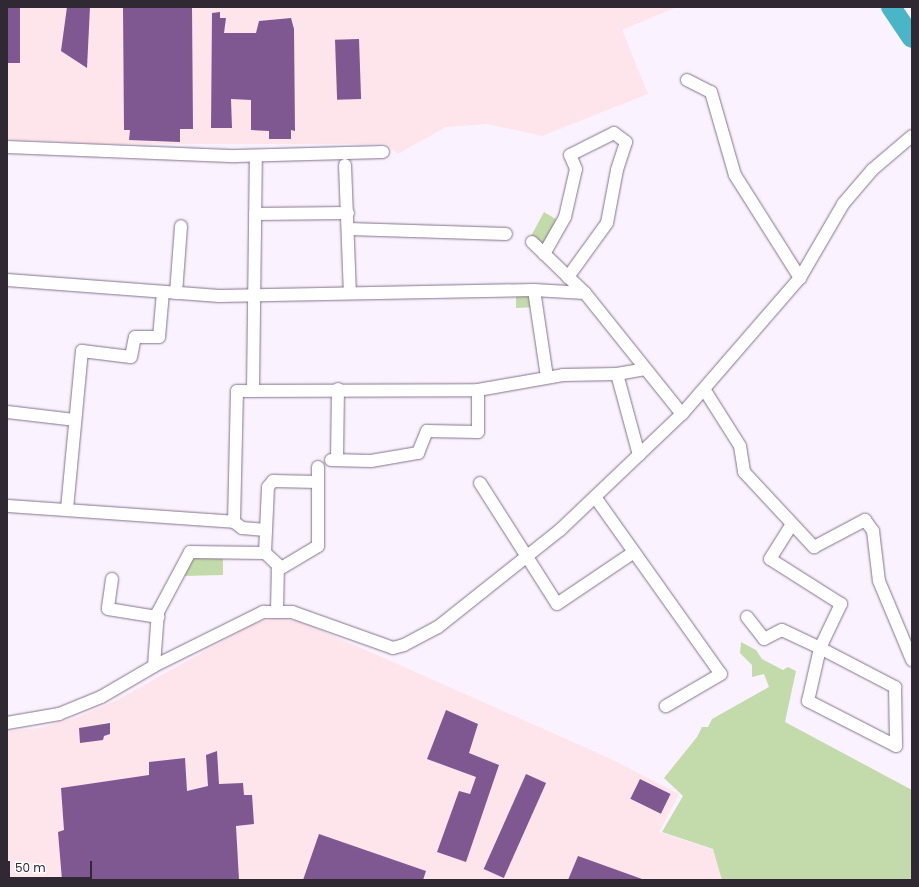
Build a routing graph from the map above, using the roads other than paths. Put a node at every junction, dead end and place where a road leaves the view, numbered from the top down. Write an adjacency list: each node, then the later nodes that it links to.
1 (686, 80): 15 (street)
2 (912, 136): 15 (street)
3 (7, 147): 5 (street)
4 (384, 152): 5 (street)
5 (256, 156): 8 (street)
6 (345, 165): 7 (street)
7 (348, 213): 8 (street); 10 (street)
8 (255, 214): 22 (street)
9 (181, 226): 19 (street)
10 (349, 229): 11 (street); 20 (street)
11 (506, 234)
12 (532, 242): 13 (street)
13 (544, 254): 14 (street); 14 (street)
14 (568, 277): 21 (street)
15 (800, 278): 27 (street)
16 (7, 280): 18 (street)
17 (534, 290): 20 (street); 21 (street); 25 (street)
18 (162, 292): 19 (street); 32 (street)
19 (176, 293): 22 (street)
20 (350, 293): 22 (street)
21 (585, 293): 23 (street)
22 (253, 295): 29 (street)
23 (644, 369): 24 (street); 31 (street)
24 (616, 374): 25 (street); 33 (street)
25 (547, 377): 28 (street)
26 (338, 389): 28 (street); 28 (street); 29 (street)
27 (704, 389): 31 (street); 41 (street)
28 (478, 390)
29 (252, 391): 40 (street)
30 (7, 412): 32 (street)
31 (682, 414): 33 (street)
32 (75, 420): 39 (street)
33 (639, 455): 37 (street)
34 (318, 468): 35 (street)
35 (318, 482): 42 (street); 46 (street)
36 (480, 483): 45 (street)
37 (594, 497): 43 (street); 45 (street)
38 (7, 506): 39 (street)
39 (67, 509): 40 (street)
40 (234, 522): 42 (street)
41 (792, 524): 51 (street); 52 (street)
42 (266, 530): 44 (street)
43 (634, 552): 45 (street); 54 (street)
44 (266, 553): 46 (street); 49 (street)
45 (528, 557): 48 (street)
46 (278, 570): 48 (street)
47 (112, 579): 49 (street)
48 (277, 611): 53 (street)
49 (158, 617): 53 (street)
50 (747, 617): 51 (street)
51 (820, 648): 51 (street)
52 (912, 660)
53 (154, 666): 55 (street)
54 (666, 706)
55 (7, 723)

